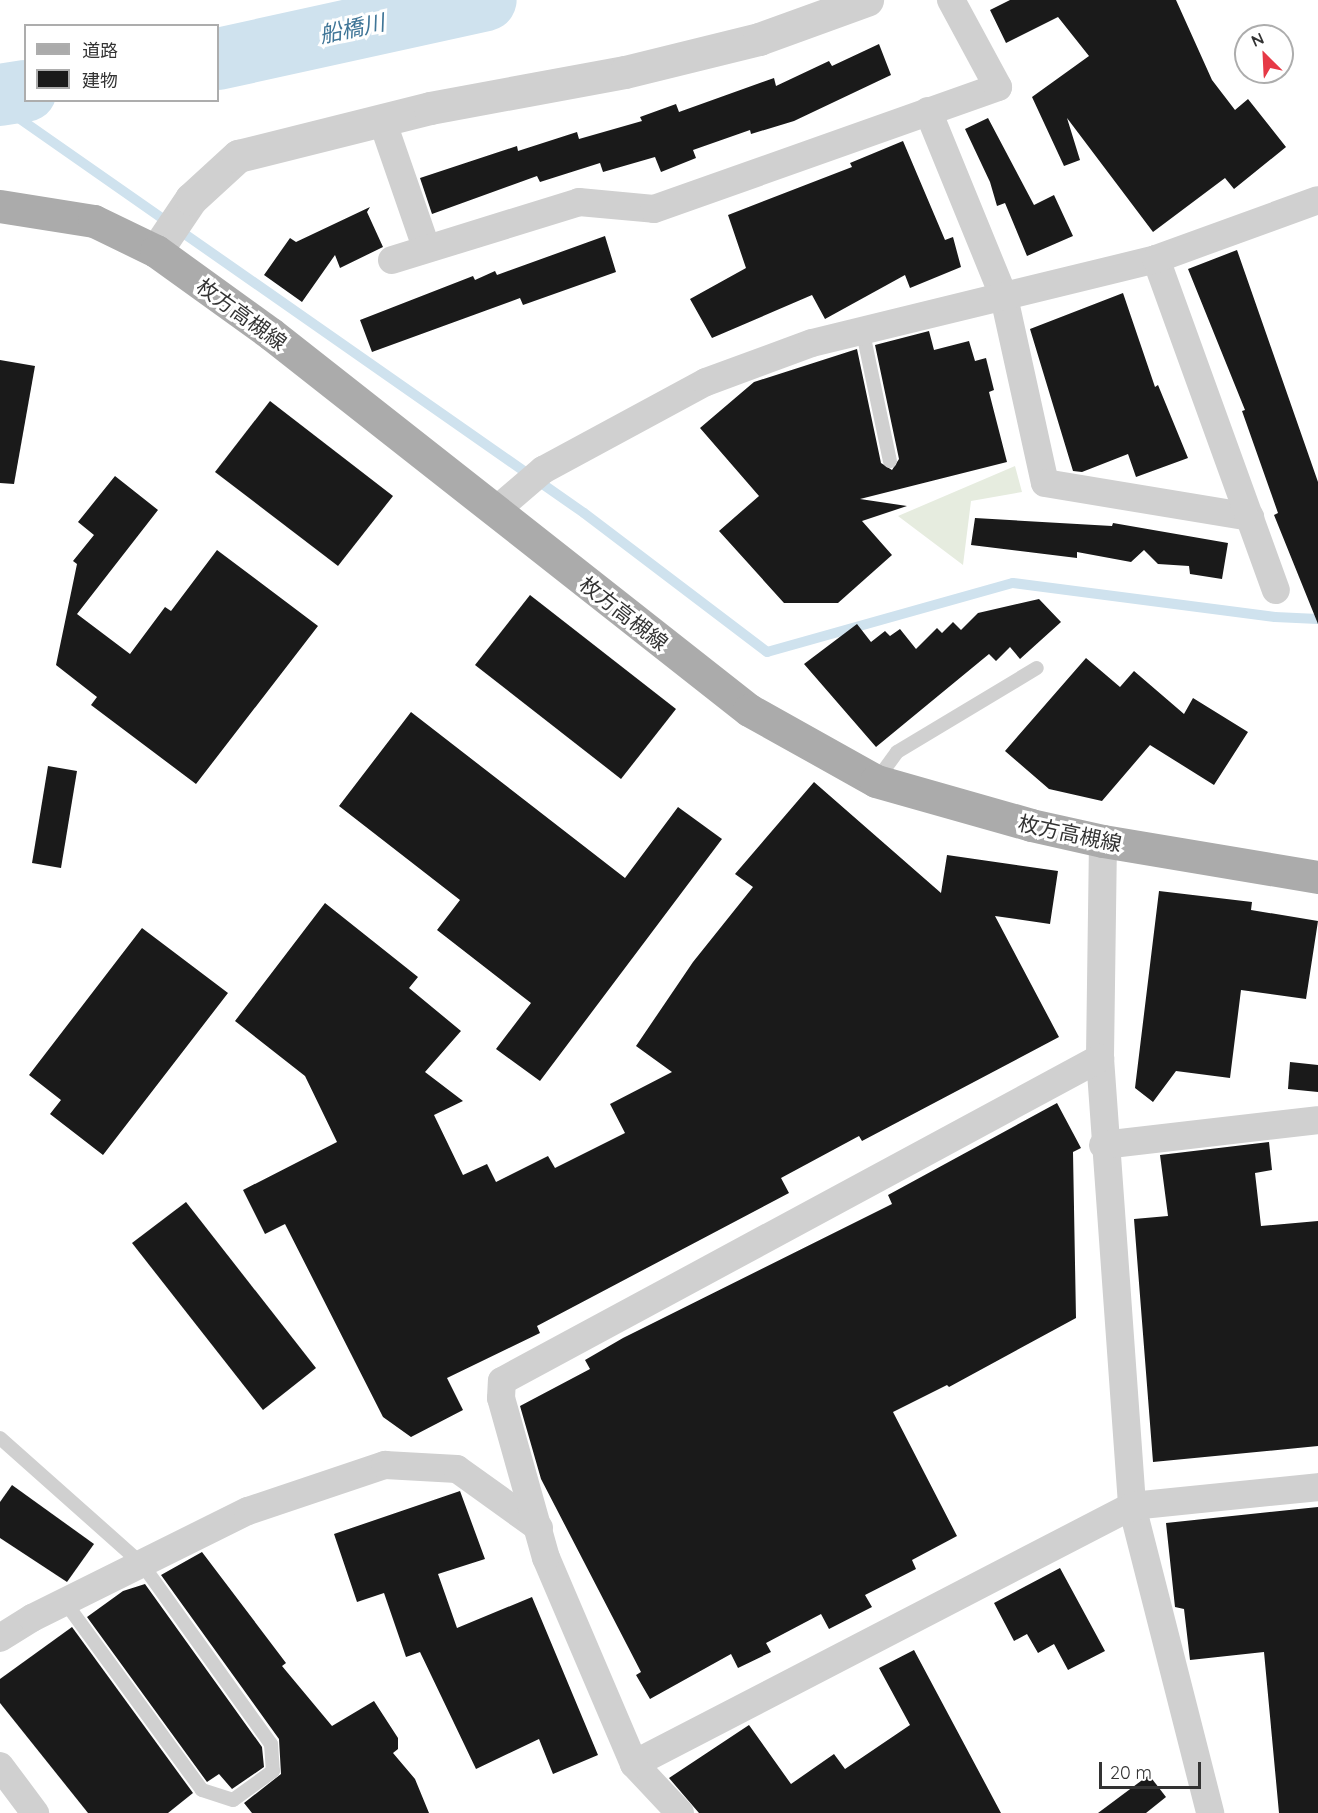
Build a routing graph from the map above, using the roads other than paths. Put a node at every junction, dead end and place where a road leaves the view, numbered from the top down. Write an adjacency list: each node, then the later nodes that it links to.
1 (867, 0): 4 (street)
2 (951, 0): 3 (street)
3 (928, 111): 7 (street); 11 (street)
4 (382, 120): 7 (street); 8 (street)
5 (1318, 200): 9 (street)
6 (0, 206): 8 (main road, 枚方高槻線)
7 (426, 247): 10 (street)
8 (156, 251): 14 (main road, 枚方高槻線)
9 (1156, 259): 11 (street); 15 (street)
10 (392, 260)
11 (1004, 297): 12 (street); 15 (street)
12 (863, 333): 13 (lane); 14 (street)
13 (890, 462)
14 (504, 503): 18 (main road, 枚方高槻線)
15 (1250, 517): 16 (street)
16 (1276, 590)
17 (1037, 668): 18 (lane)
18 (876, 781): 19 (main road, 枚方高槻線)
19 (1102, 841): 20 (main road, 枚方高槻線); 21 (street)
20 (1318, 877)
21 (1100, 1058): 23 (street); 27 (street)
22 (1318, 1120): 23 (street)
23 (1103, 1145): 26 (street)
24 (0, 1438): 28 (lane)
25 (1318, 1487): 26 (street)
26 (1132, 1506): 31 (street); 35 (street)
27 (539, 1528): 28 (street); 31 (street)
28 (142, 1564): 29 (street); 29 (lane)
29 (65, 1602): 30 (street)
30 (0, 1638)
31 (634, 1764): 34 (street)
32 (0, 1766): 33 (street)
33 (35, 1813)
34 (680, 1813)
35 (1210, 1813)

